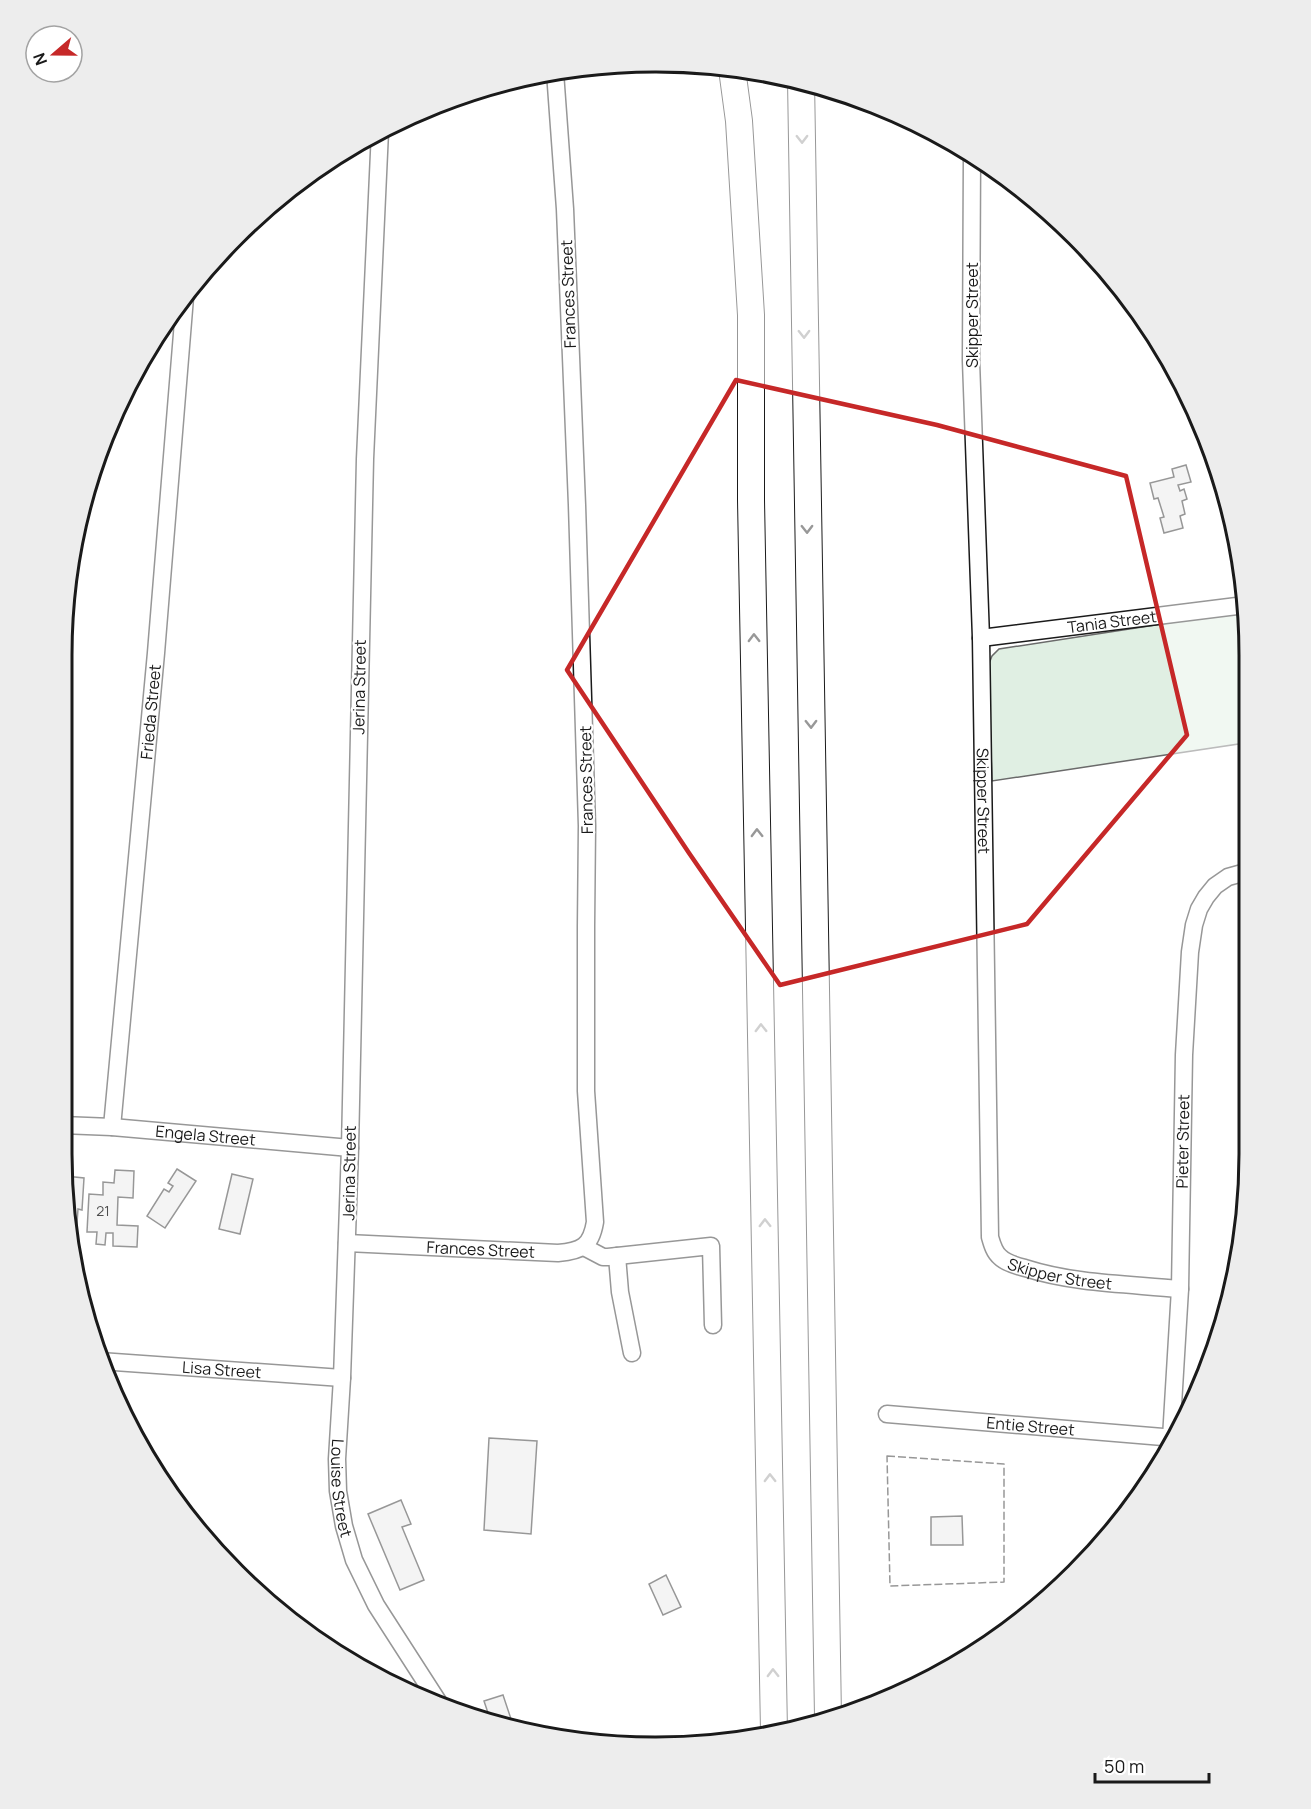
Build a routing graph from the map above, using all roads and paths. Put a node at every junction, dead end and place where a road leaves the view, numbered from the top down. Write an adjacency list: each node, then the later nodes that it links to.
1 (733, 77): 26 (highway, one-way to 1)
2 (556, 81): 14 (street, Frances Street)
3 (801, 91): 25 (highway, one-way to 25)
4 (380, 142): 12 (street, Jerina Street)
5 (972, 165): 8 (street, Skipper Street)
6 (184, 312): 11 (street, Frieda Street)
7 (1237, 606): 8 (street, Tania Street)
8 (981, 638): 16 (street, Skipper Street)
9 (1239, 874): 16 (street, Pieter Street)
10 (72, 1125): 11 (street, Engela Street)
11 (112, 1127): 12 (street, Engela Street)
12 (350, 1148): 13 (street, Jerina Street)
13 (347, 1243): 14 (street, Frances Street); 20 (street, Louise Street)
14 (584, 1247): 15 (street)
15 (617, 1256): 17 (street); 18 (street)
16 (1180, 1289): 22 (street, Pieter Street)
17 (713, 1325)
18 (632, 1353)
19 (110, 1362): 20 (street, Lisa Street)
20 (342, 1378): 24 (street, Louise Street)
21 (887, 1414): 23 (street, Entie Street)
22 (1174, 1422)
23 (1165, 1437)
24 (433, 1693)
25 (828, 1711)
26 (774, 1725)

